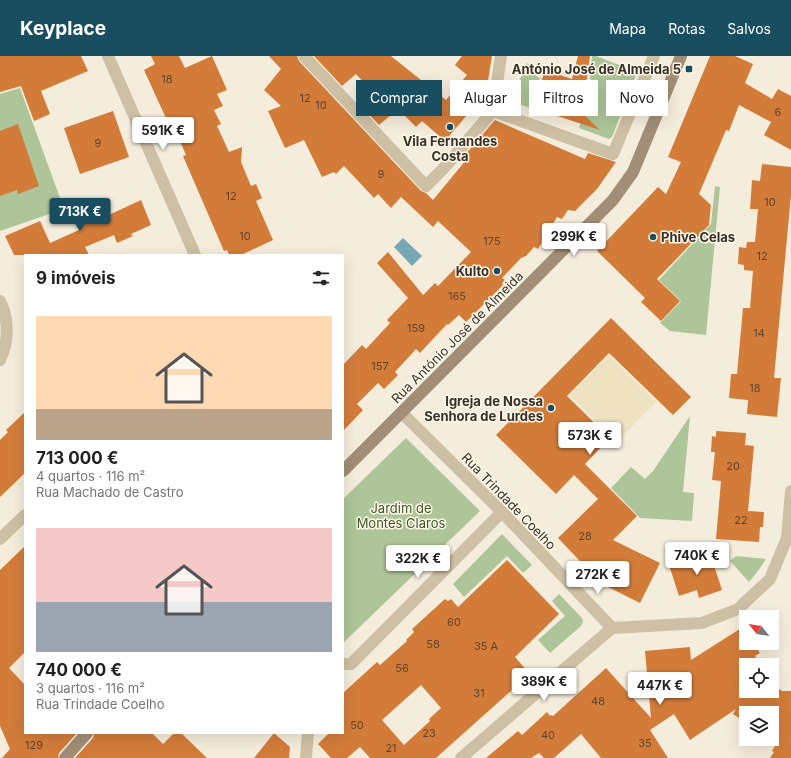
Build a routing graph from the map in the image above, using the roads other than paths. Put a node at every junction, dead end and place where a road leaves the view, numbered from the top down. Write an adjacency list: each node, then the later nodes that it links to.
1 (108, 56): 9 (street)
2 (304, 56): 7 (street)
3 (501, 56): 6 (street)
4 (654, 56): 8 (street)
5 (680, 56): 12 (street, Rua António José de Almeida)
6 (498, 80)
7 (489, 116)
8 (507, 116)
9 (196, 254)
10 (0, 300): 11 (street)
11 (0, 360)
12 (402, 413): 13 (street, Rua António José de Almeida); 15 (street, Rua Trindade Coelho)
13 (344, 470)
14 (791, 491): 18 (street)
15 (502, 512): 18 (street, Rua Trindade Coelho); 19 (street)
16 (24, 516): 17 (street)
17 (0, 539)
18 (612, 628): 24 (street)
19 (344, 664)
20 (86, 734): 22 (street)
21 (308, 734): 23 (street)
22 (65, 758)
23 (306, 758)
24 (460, 758)

